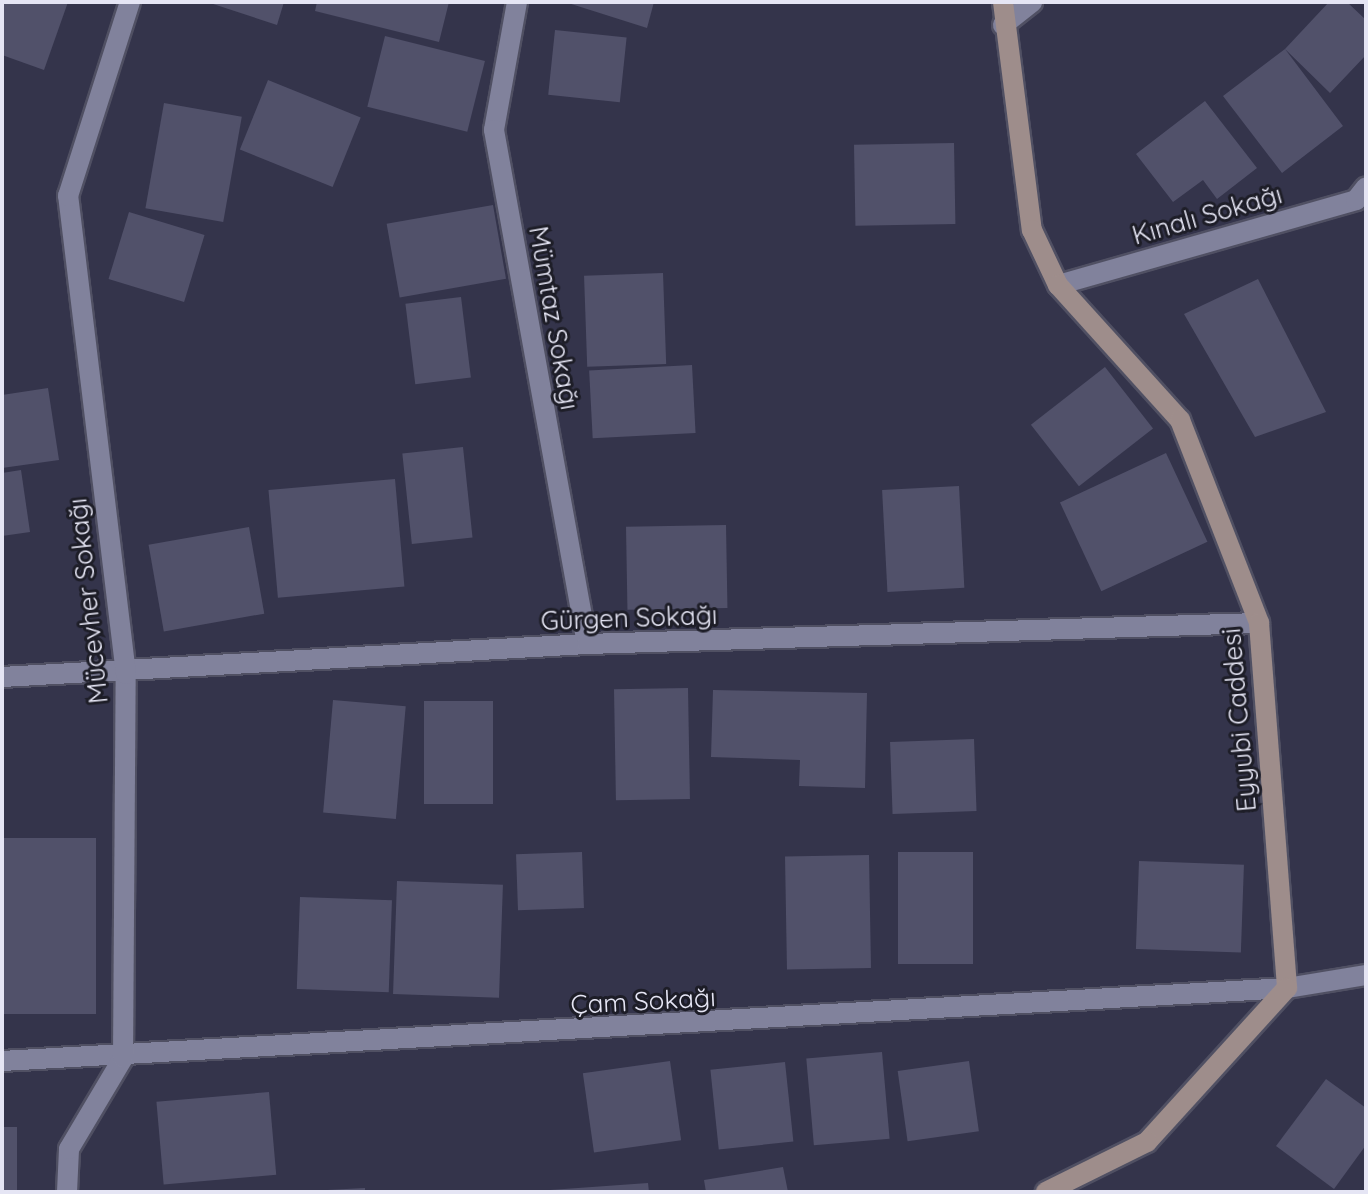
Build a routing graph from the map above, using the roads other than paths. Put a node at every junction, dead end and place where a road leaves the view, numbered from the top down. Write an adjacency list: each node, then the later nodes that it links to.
1 (130, 2): 10 (street, Mücevher Sokağı)
2 (517, 2): 9 (street, Mümtaz Sokağı)
3 (1003, 2): 5 (street, Eyyubi Caddesi)
4 (1032, 2): 5 (street)
5 (1003, 25): 7 (street, Eyyubi Caddesi)
6 (1363, 200): 7 (street, Kınalı Sokağı)
7 (1058, 285): 8 (street, Eyyubi Caddesi)
8 (1259, 623): 9 (street, Gürgen Sokağı); 13 (street, Eyyubi Caddesi)
9 (587, 644): 10 (street, Gürgen Sokağı)
10 (126, 674): 11 (street, Gürgen Sokağı); 14 (street, Mücevher Sokağı)
11 (2, 677)
12 (1366, 975): 13 (street, Çam Sokağı)
13 (1287, 988): 14 (street, Çam Sokağı); 17 (street)
14 (123, 1058): 15 (street, Çam Sokağı); 16 (street)
15 (2, 1061)
16 (67, 1192)
17 (1046, 1192)

